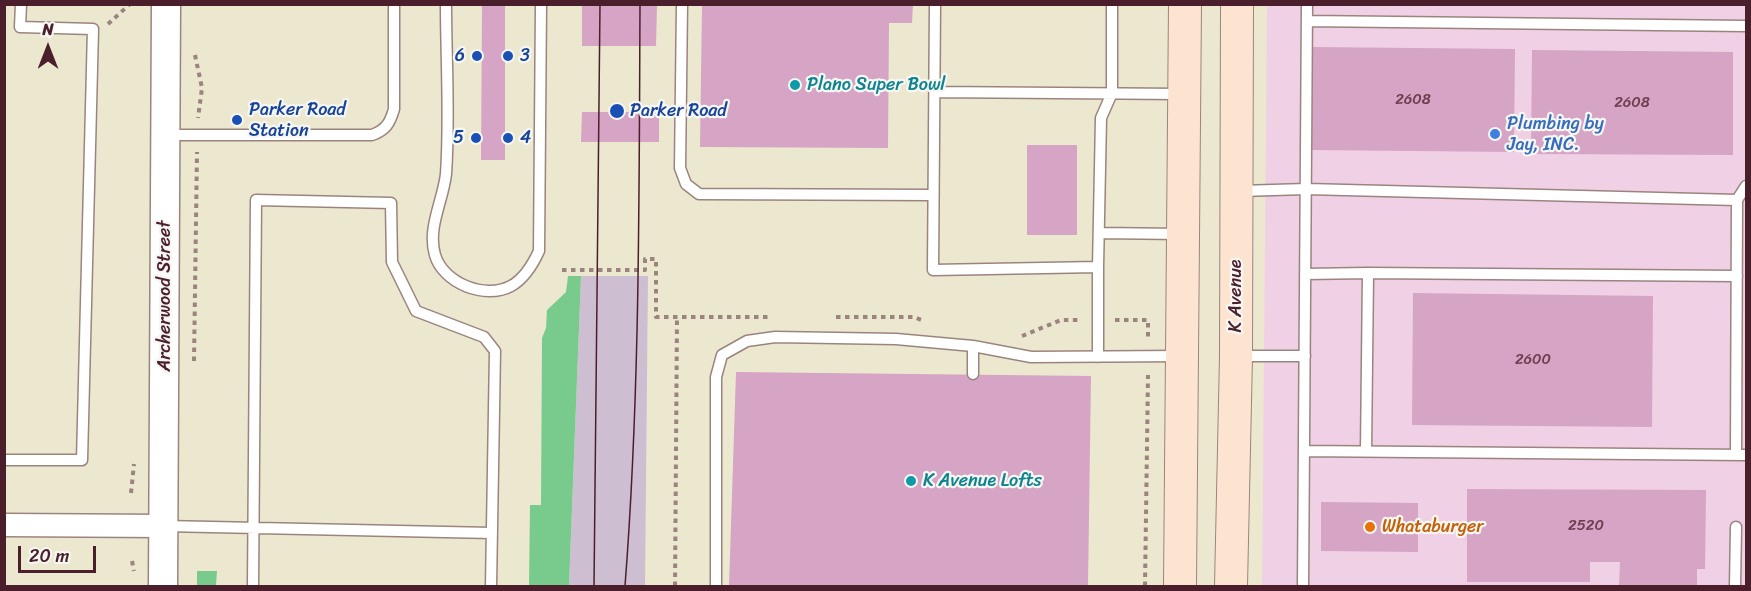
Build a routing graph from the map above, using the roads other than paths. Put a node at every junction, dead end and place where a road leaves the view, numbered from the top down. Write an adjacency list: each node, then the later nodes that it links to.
1 (21, 4): 38 (lane)
2 (166, 4): 17 (street, Archerwood Street)
3 (394, 4): 17 (lane)
4 (446, 4): 5 (lane)
5 (541, 4)
6 (682, 4): 21 (lane)
7 (935, 4): 14 (lane)
8 (1112, 4): 15 (lane)
9 (1185, 4): 16 (main road)
10 (1237, 4): 20 (main road, K Avenue)
11 (1307, 4): 12 (lane)
12 (1307, 21): 13 (lane); 19 (lane)
13 (1746, 26)
14 (935, 92): 15 (lane); 21 (lane)
15 (1112, 93): 16 (lane); 23 (lane)
16 (1185, 94): 24 (main road)
17 (166, 135): 40 (street, Archerwood Street)
18 (1746, 186): 22 (lane)
19 (1306, 189): 20 (lane); 22 (lane); 27 (lane)
20 (1235, 191): 31 (main road, K Avenue)
21 (933, 195): 25 (lane)
22 (1737, 200): 28 (lane)
23 (1100, 233): 24 (lane); 25 (lane)
24 (1184, 234): 30 (main road)
25 (1098, 267): 33 (lane)
26 (1368, 273): 27 (lane); 28 (lane); 36 (lane)
27 (1305, 274): 32 (lane)
28 (1737, 276): 37 (lane)
29 (973, 346): 33 (lane); 34 (lane); 47 (lane)
30 (1184, 356): 31 (main road); 33 (lane); 48 (main road)
31 (1236, 356): 32 (lane); 49 (main road, K Avenue)
32 (1305, 356): 35 (lane)
33 (1098, 357)
34 (973, 374)
35 (1304, 451): 36 (lane); 50 (lane)
36 (1366, 451): 37 (lane)
37 (1741, 455)
38 (4, 460)
39 (4, 525): 40 (street)
40 (164, 526): 42 (lane); 44 (street, Archerwood Street)
41 (1736, 527): 51 (lane)
42 (253, 529): 43 (lane); 43 (lane); 45 (lane)
43 (492, 533): 46 (lane)
44 (163, 586)
45 (253, 586)
46 (491, 586)
47 (716, 586)
48 (1180, 586)
49 (1231, 586)
50 (1303, 586)
51 (1735, 586)

